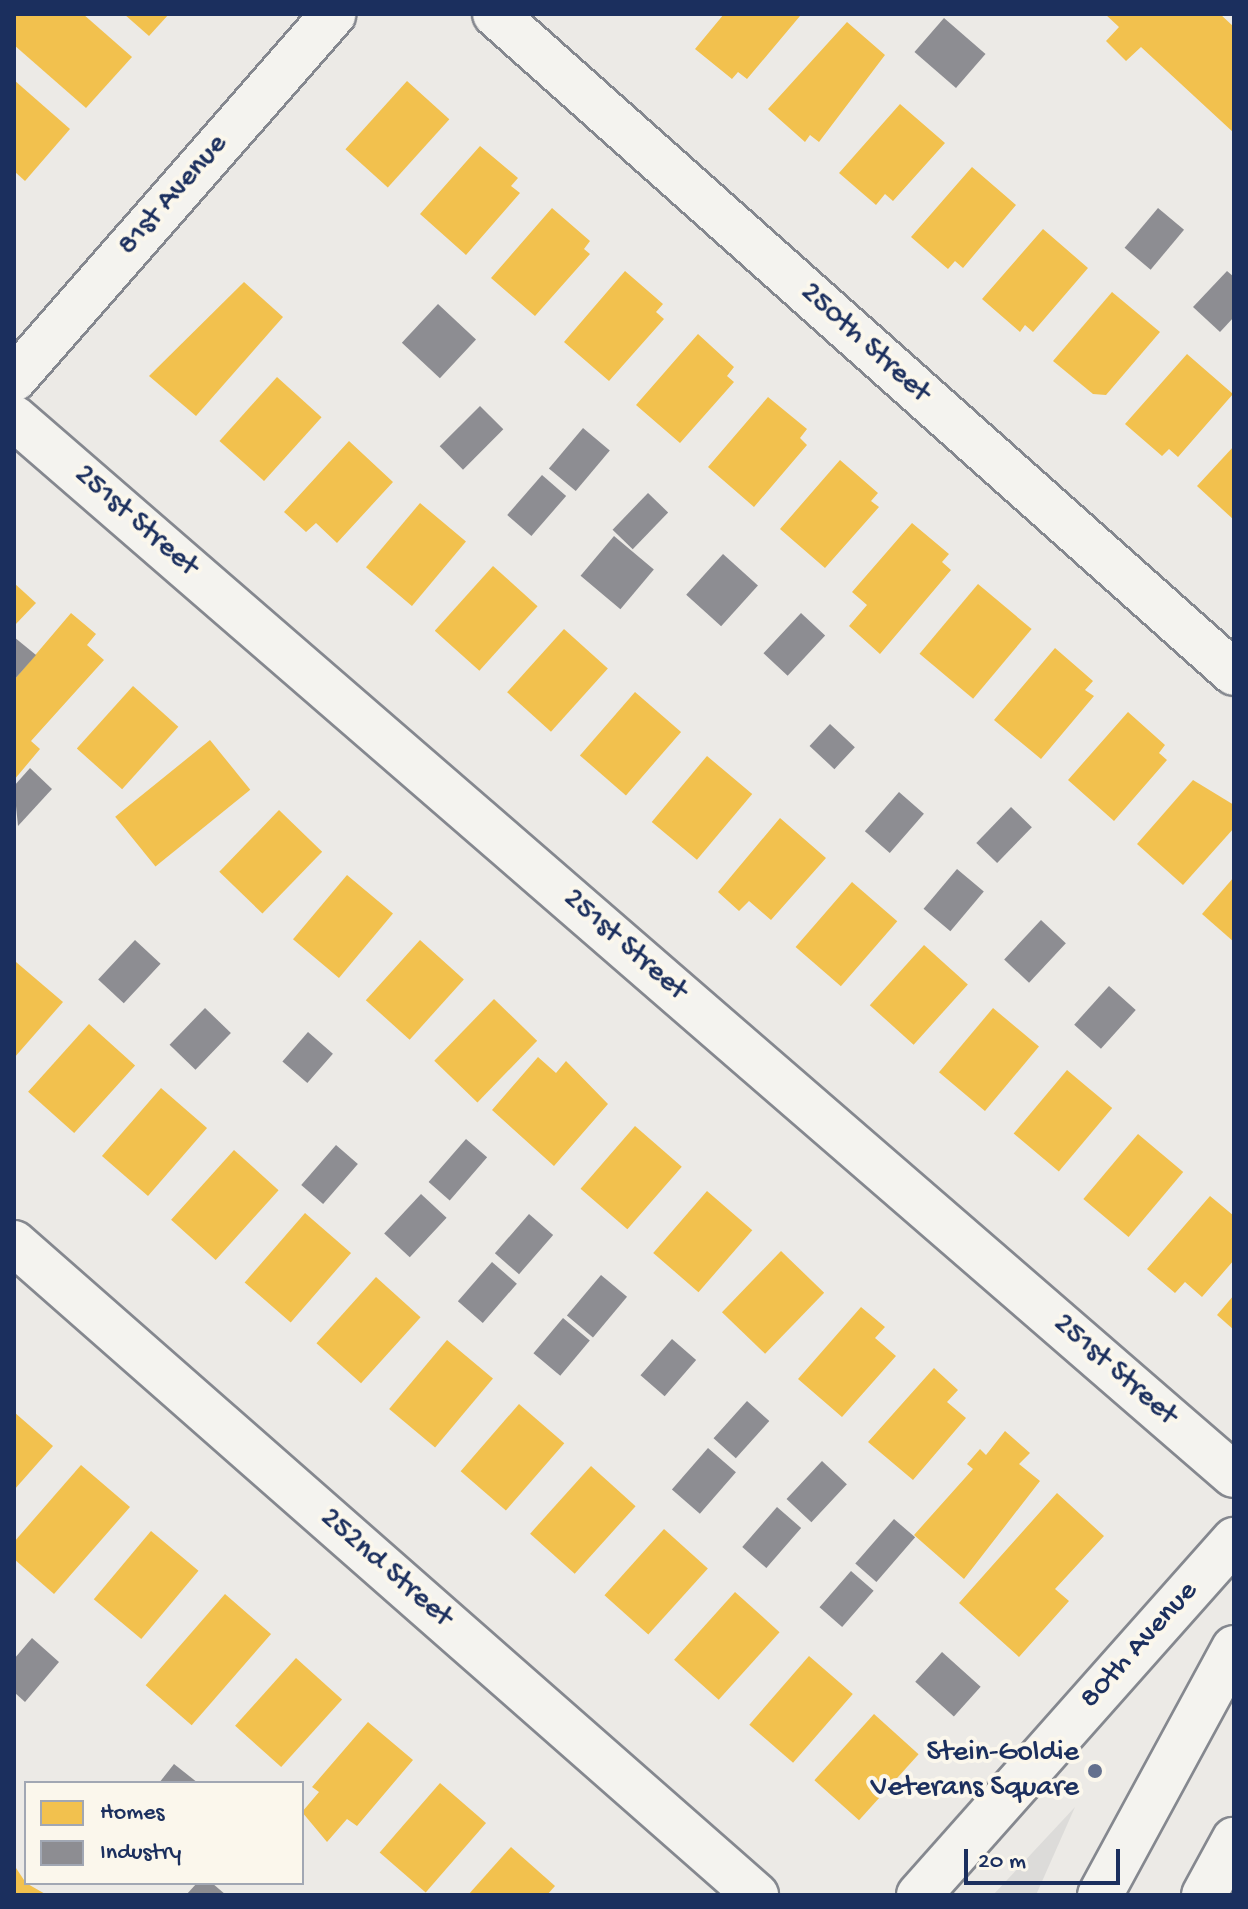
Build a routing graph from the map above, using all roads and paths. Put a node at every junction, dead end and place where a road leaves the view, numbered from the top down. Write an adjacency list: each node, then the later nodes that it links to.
1 (334, 14): 3 (street, 81st Avenue)
2 (495, 14): 5 (street, 250th Street)
3 (14, 379)
4 (14, 418): 7 (street, 251st Street)
5 (1234, 673)
6 (14, 1243): 11 (street, 252nd Street)
7 (1234, 1475)
8 (1234, 1540): 12 (street, 80th Avenue)
9 (1234, 1648): 13 (street)
10 (1234, 1840): 14 (street)
11 (756, 1895)
12 (919, 1895)
13 (1100, 1895)
14 (1204, 1895)

